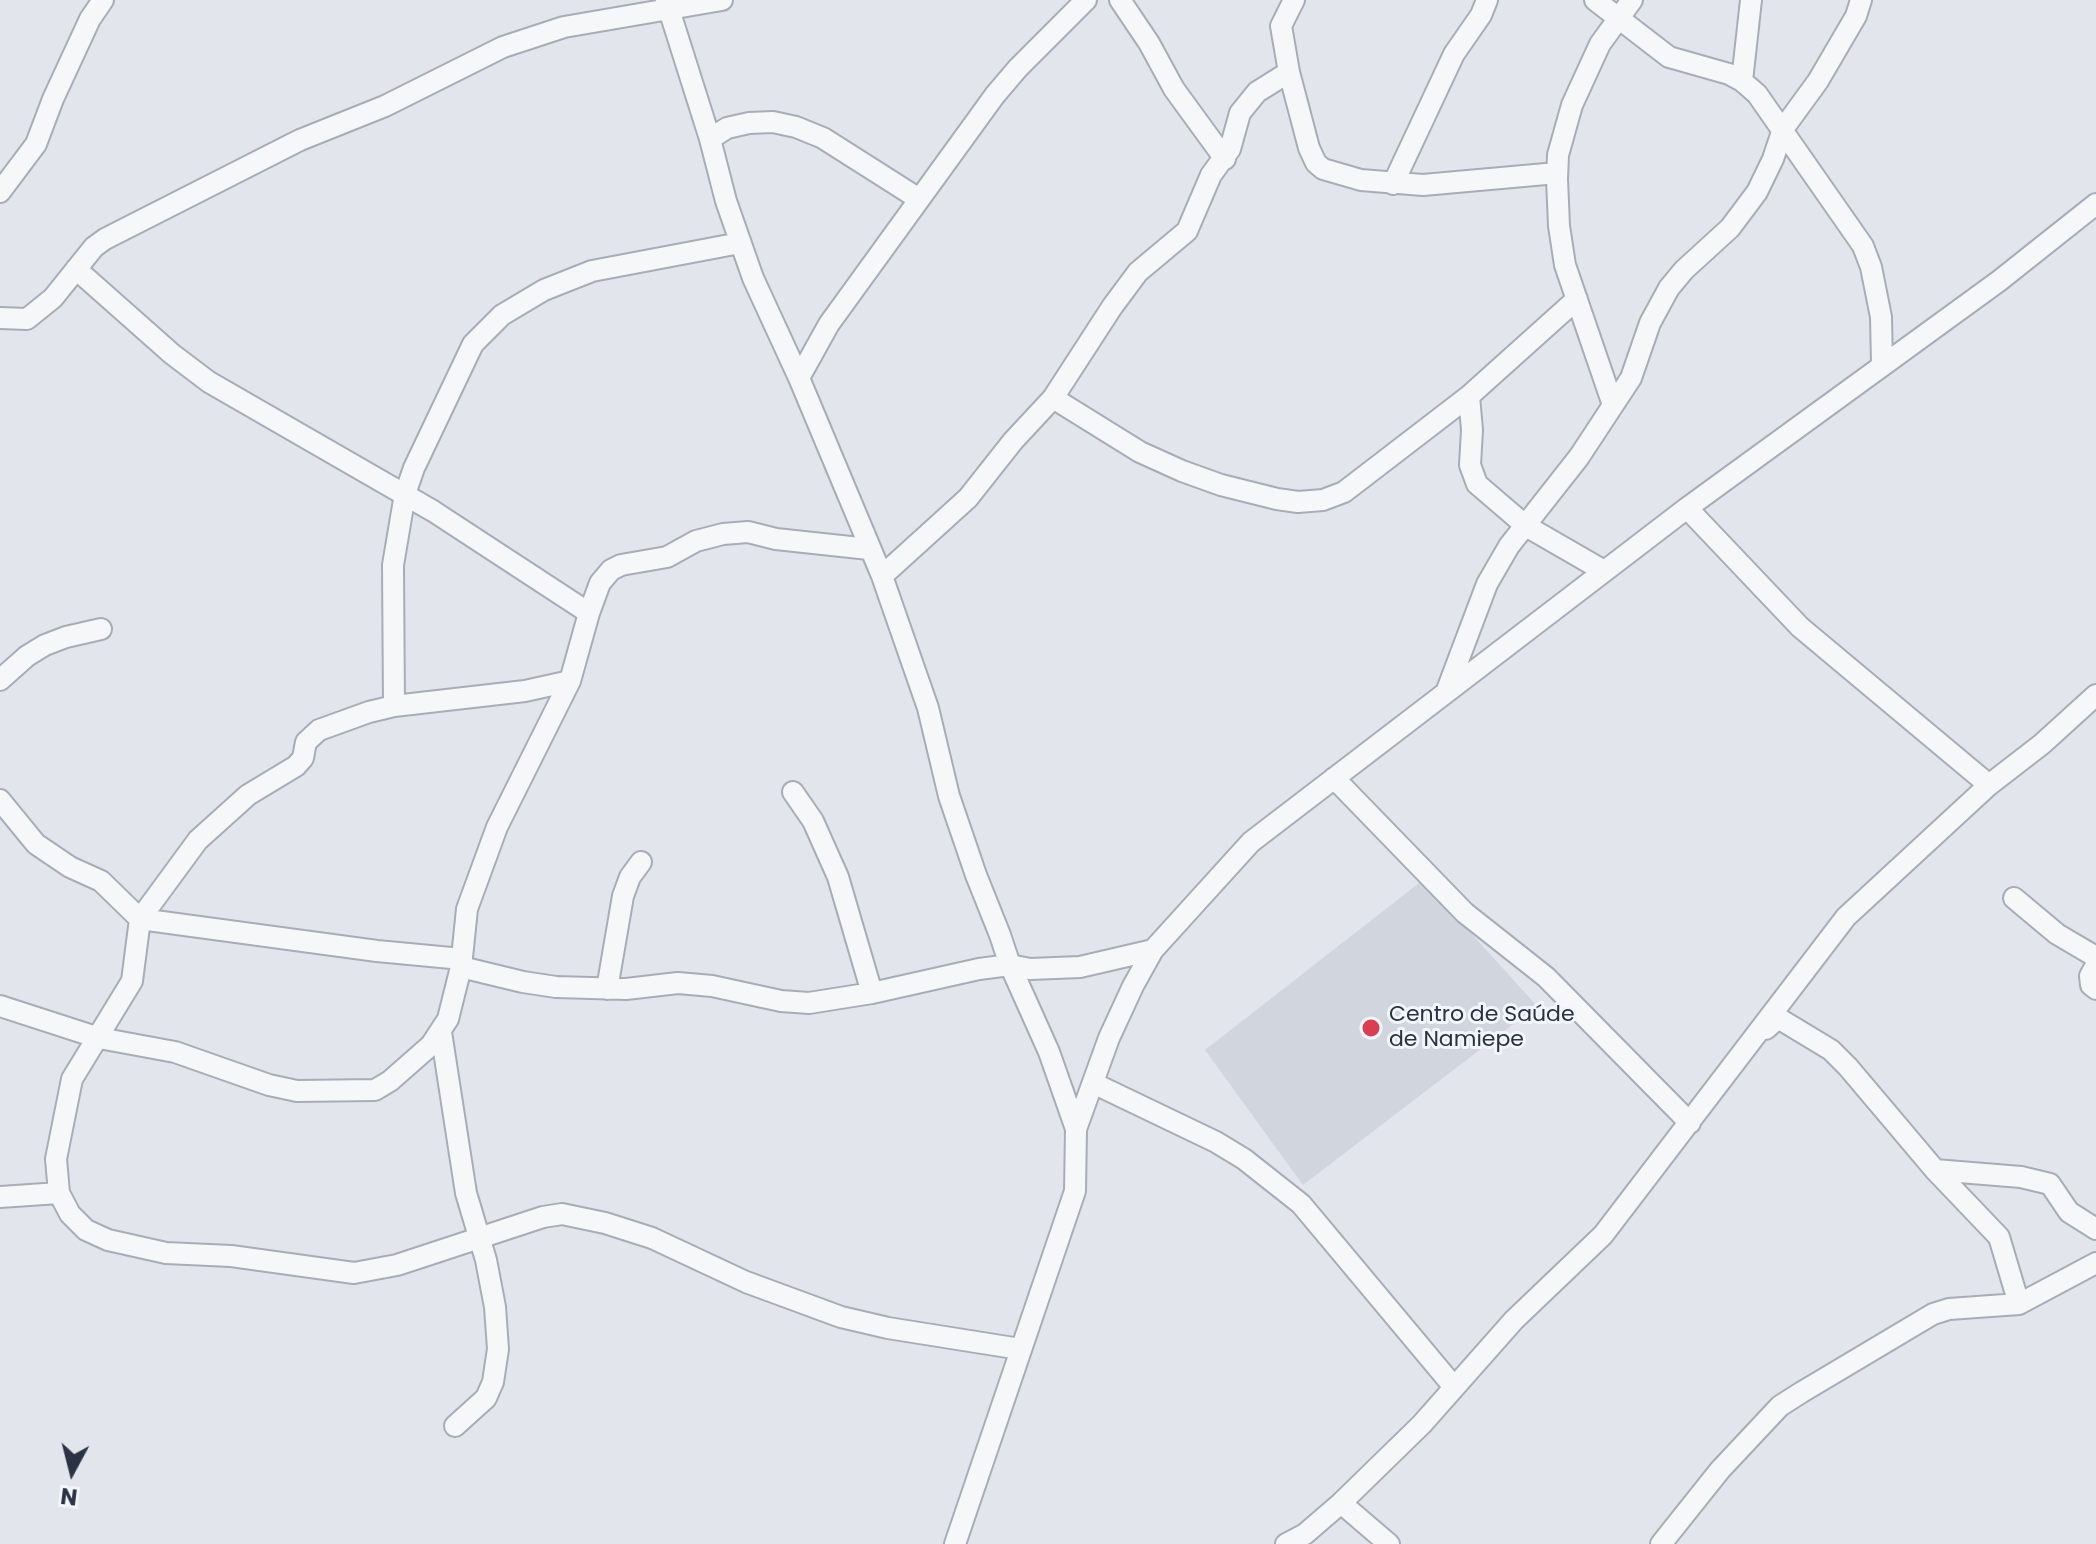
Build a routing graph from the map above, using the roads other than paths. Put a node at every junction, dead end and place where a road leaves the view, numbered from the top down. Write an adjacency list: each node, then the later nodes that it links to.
1 (103, 0): 20 (street)
2 (722, 0): 11 (street)
3 (1086, 0): 21 (street)
4 (1120, 0): 17 (street)
5 (1294, 0): 13 (street)
6 (1487, 0): 19 (street)
7 (1595, 0): 12 (street)
8 (1632, 0): 12 (street)
9 (1751, 0): 14 (street)
10 (1861, 0): 15 (street)
11 (668, 5): 16 (street); 24 (street)
12 (1619, 17): 14 (street); 18 (street)
13 (1289, 72): 17 (street); 19 (street)
14 (1742, 81): 15 (street)
15 (1783, 129): 27 (street); 31 (street)
16 (710, 139): 21 (street); 23 (street)
17 (1225, 159): 30 (street)
18 (1557, 173): 19 (street); 25 (street)
19 (1393, 184)
20 (0, 192)
21 (919, 199): 28 (street)
22 (2096, 204): 27 (street)
23 (740, 243): 28 (street); 32 (street)
24 (76, 269): 26 (street); 32 (street)
25 (1577, 299): 29 (street); 31 (street)
26 (0, 318)
27 (1882, 365): 33 (street)
28 (799, 378): 35 (street)
29 (1469, 396): 30 (street); 34 (street)
30 (1053, 398): 37 (street)
31 (1613, 405): 34 (street)
32 (405, 494): 38 (street); 44 (street)
33 (1687, 508): 36 (street); 46 (street)
34 (1526, 526): 36 (street); 42 (street)
35 (869, 549): 37 (street); 38 (street)
36 (1604, 571): 42 (street)
37 (882, 576): 55 (street)
38 (589, 613): 41 (street)
39 (101, 629): 40 (street)
40 (0, 680)
41 (570, 681): 44 (street); 54 (street)
42 (1447, 690): 45 (street)
43 (2096, 695): 46 (street)
44 (394, 706): 51 (street)
45 (1334, 778): 52 (street); 65 (street)
46 (1989, 785): 63 (street)
47 (793, 792): 59 (street)
48 (0, 800): 51 (street)
49 (641, 862): 57 (street)
50 (2014, 898): 53 (street)
51 (140, 919): 54 (street); 62 (street)
52 (1153, 950): 55 (street); 64 (street)
53 (2096, 957)
54 (462, 963): 57 (street); 61 (street)
55 (1010, 965): 59 (street); 66 (street)
56 (2096, 965): 58 (street)
57 (607, 989): 59 (street)
58 (2096, 989)
59 (872, 993)
60 (0, 1006): 62 (street)
61 (441, 1032): 62 (street); 71 (street)
62 (99, 1038): 68 (street)
63 (1751, 1043): 65 (street); 67 (street)
64 (1093, 1083): 66 (street); 75 (street)
65 (1690, 1123): 75 (street)
66 (1076, 1129): 74 (street)
67 (1935, 1170): 70 (street); 73 (street)
68 (59, 1193): 69 (street); 71 (street)
69 (0, 1197)
70 (2096, 1229)
71 (479, 1240): 74 (street); 76 (street)
72 (2096, 1263): 73 (street)
73 (2019, 1304): 81 (street)
74 (1020, 1349): 78 (street)
75 (1454, 1387): 77 (street)
76 (455, 1426)
77 (1341, 1503): 79 (street); 80 (street)
78 (955, 1544)
79 (1286, 1544)
80 (1389, 1544)
81 (1661, 1544)

